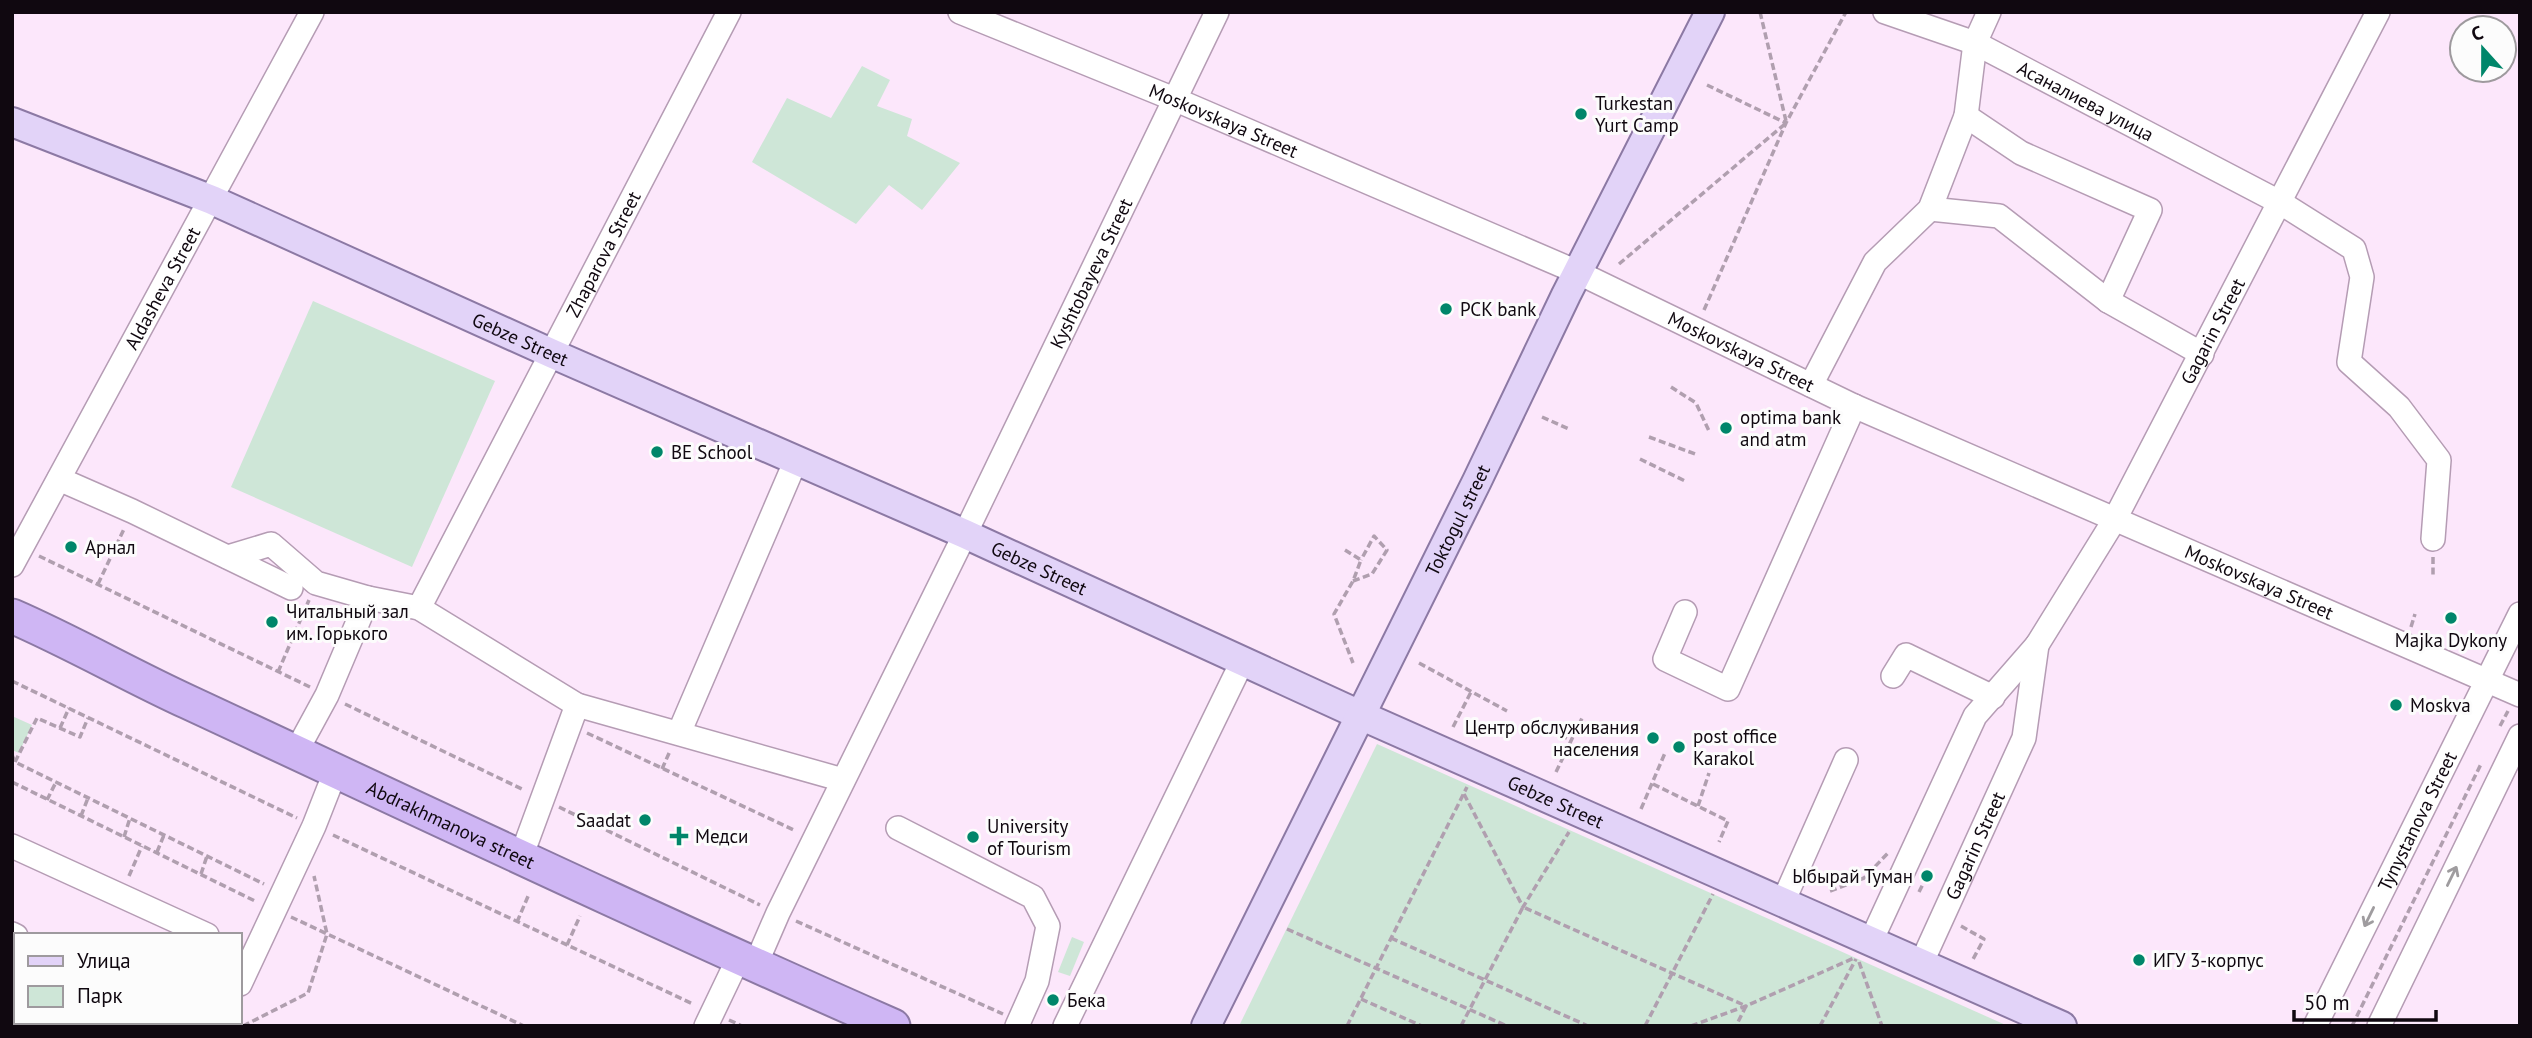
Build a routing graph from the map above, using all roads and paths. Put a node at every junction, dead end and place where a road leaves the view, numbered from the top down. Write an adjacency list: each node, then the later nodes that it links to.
1 (312, 12): 17 (street, Aldasheva Street)
2 (729, 12): 24 (street, Zhaparova Street)
3 (960, 12): 13 (street, Moskovskaya Street)
4 (1217, 12): 13 (street, Kyshtobayeva Street)
5 (1710, 12): 21 (main road, Toktogul street)
6 (1760, 12): 16 (path)
7 (1846, 12): 16 (path)
8 (1885, 12): 11 (street, Асаналиева улица)
9 (1989, 12): 11 (street)
10 (2378, 12): 18 (street, Gagarin Street)
11 (1975, 43): 14 (street); 18 (street, Асаналиева улица)
12 (1706, 85): 16 (path)
13 (1174, 99): 21 (street, Moskovskaya Street); 40 (street, Kyshtobayeva Street)
14 (1966, 116): 19 (street); 22 (street)
15 (12, 122): 17 (main road, Gebze Street)
16 (1786, 123): 20 (path); 23 (path)
17 (212, 200): 24 (main road, Gebze Street); 36 (street, Aldasheva Street)
18 (2281, 203): 25 (street, Gagarin Street); 41 (street, Асаналиева улица)
19 (1930, 209): 22 (street); 26 (street)
20 (1619, 264)
21 (1577, 272): 23 (street, Moskovskaya Street); 70 (main road, Toktogul street)
22 (2108, 301): 25 (street)
23 (1695, 330): 26 (street, Moskovskaya Street)
24 (553, 354): 35 (main road, Gebze Street); 51 (street, Zhaparova Street)
25 (2202, 354): 39 (street, Gagarin Street)
26 (1811, 385): 28 (street, Moskovskaya Street)
27 (1671, 387): 31 (path)
28 (1854, 406): 39 (street, Moskovskaya Street); 52 (street)
29 (1542, 417): 30 (path)
30 (1569, 429)
31 (1709, 431)
32 (1649, 438): 33 (path)
33 (1698, 455)
34 (1640, 459): 37 (path)
35 (796, 460): 40 (main road, Gebze Street); 76 (street)
36 (59, 479): 38 (street); 43 (street, Aldasheva Street)
37 (1685, 481)
38 (132, 511): 44 (street); 48 (path)
39 (2115, 519): 55 (street, Gagarin Street); 62 (street, Moskovskaya Street)
40 (965, 534): 56 (main road, Gebze Street); 88 (street, Kyshtobayeva Street)
41 (2433, 539)
42 (1345, 550): 45 (path)
43 (17, 556): 48 (path)
44 (228, 558): 47 (street); 49 (street)
45 (1361, 560): 46 (path); 46 (path)
46 (1353, 581): 57 (path)
47 (316, 583): 50 (street); 59 (path)
48 (98, 584): 59 (path)
49 (291, 588)
50 (368, 598): 51 (street); 64 (street)
51 (419, 608): 69 (street)
52 (1685, 612)
53 (2520, 614): 62 (street, Tynystanova Street)
54 (12, 616): 79 (highway, Abdrakhmanova street)
55 (2037, 645): 66 (street, Gagarin Street); 121 (street, Gagarin Street)
56 (1243, 660): 70 (main road, Gebze Street); 146 (street)
57 (1353, 663)
58 (1419, 663): 63 (path)
59 (278, 672): 64 (path)
60 (1893, 676): 66 (street)
61 (12, 681): 67 (path)
62 (2486, 681): 65 (street, Moskovskaya Street); 159 (street, Tynystanova Street, one-way to 159)
63 (1472, 691): 68 (path); 73 (path)
64 (327, 695): 79 (street); 93 (path)
65 (2518, 695): 77 (path)
66 (1993, 697): 128 (street, Gagarin Street)
67 (69, 708): 72 (path); 74 (path)
68 (1507, 711)
69 (573, 715): 76 (street); 93 (street); 104 (path)
70 (1360, 715): 117 (main road, Gebze Street); 147 (main road, Toktogul street)
71 (1583, 716): 78 (path)
72 (88, 718): 74 (path); 99 (path)
73 (1453, 727)
74 (60, 729): 84 (path)
75 (1551, 731): 78 (path)
76 (678, 733): 88 (street)
77 (2509, 733): 161 (street, one-way to 77)
78 (1571, 740): 86 (path)
79 (296, 752): 85 (highway, Abdrakhmanova street)
80 (1665, 753): 91 (path)
81 (12, 755): 84 (path)
82 (2486, 755): 160 (path)
83 (1846, 760): 117 (street)
84 (15, 762): 90 (path)
85 (336, 770): 99 (street); 110 (highway, Abdrakhmanova street)
86 (1556, 772)
87 (1709, 773): 95 (path)
88 (843, 780): 104 (street, Kyshtobayeva Street)
89 (12, 782): 94 (path)
90 (56, 782): 92 (path); 94 (path)
91 (1653, 784): 95 (path); 96 (path)
92 (89, 798): 97 (path); 98 (path)
93 (542, 799): 110 (street); 119 (path)
94 (47, 800): 97 (path)
95 (1698, 806): 105 (path)
96 (1641, 808)
97 (81, 816): 103 (path)
98 (131, 818): 102 (path); 103 (path)
99 (314, 827): 116 (street); 122 (path)
100 (898, 828): 141 (street)
101 (1570, 830): 118 (path)
102 (164, 835): 108 (path); 109 (path)
103 (124, 837): 107 (path)
104 (814, 839): 119 (street, Kyshtobayeva Street)
105 (1719, 842)
106 (12, 846): 115 (street)
107 (142, 846): 108 (path); 115 (path)
108 (156, 853): 112 (path)
109 (208, 856): 112 (path); 116 (path)
110 (521, 857): 130 (highway, Abdrakhmanova street)
111 (313, 871): 125 (path)
112 (201, 875): 116 (path)
113 (1714, 893): 133 (path)
114 (529, 894): 122 (path)
115 (120, 895): 124 (street)
116 (278, 902): 125 (path); 129 (street)
117 (1783, 902): 128 (main road, Gebze Street)
118 (1523, 907): 126 (path); 133 (path); 135 (path)
119 (778, 913): 130 (street, Kyshtobayeva Street); 141 (path)
120 (580, 916): 127 (path)
121 (1943, 916): 131 (street, Gagarin Street); 136 (path)
122 (517, 922): 127 (path)
123 (1287, 929): 132 (path)
124 (203, 933)
125 (327, 934): 142 (path); 143 (path)
126 (1391, 938): 132 (path); 135 (path)
127 (567, 945): 140 (path)
128 (1864, 949): 131 (main road, Gebze Street); 138 (path); 156 (path); 157 (path)
129 (246, 953): 134 (street)
130 (747, 961): 140 (street); 145 (highway, Abdrakhmanova street)
131 (1921, 964): 136 (main road, Gebze Street)
132 (1376, 968): 137 (path); 139 (path)
133 (1674, 972): 138 (path); 153 (path)
134 (242, 974)
135 (1484, 980): 139 (path); 152 (path)
136 (1961, 982): 158 (main road, Gebze Street)
137 (1361, 999): 148 (path); 149 (path)
138 (1746, 1006): 154 (path); 155 (path)
139 (1469, 1009): 150 (path); 151 (path)
140 (709, 1019): 144 (path)
141 (1018, 1023)
142 (243, 1026)
143 (524, 1026)
144 (741, 1026)
145 (893, 1026)
146 (1065, 1026)
147 (1206, 1026)
148 (1348, 1026)
149 (1422, 1026)
150 (1461, 1026)
151 (1507, 1026)
152 (1588, 1026)
153 (1645, 1026)
154 (1691, 1026)
155 (1736, 1026)
156 (1820, 1026)
157 (1882, 1026)
158 (2062, 1026)
159 (2315, 1026)
160 (2352, 1026)
161 (2379, 1026)

